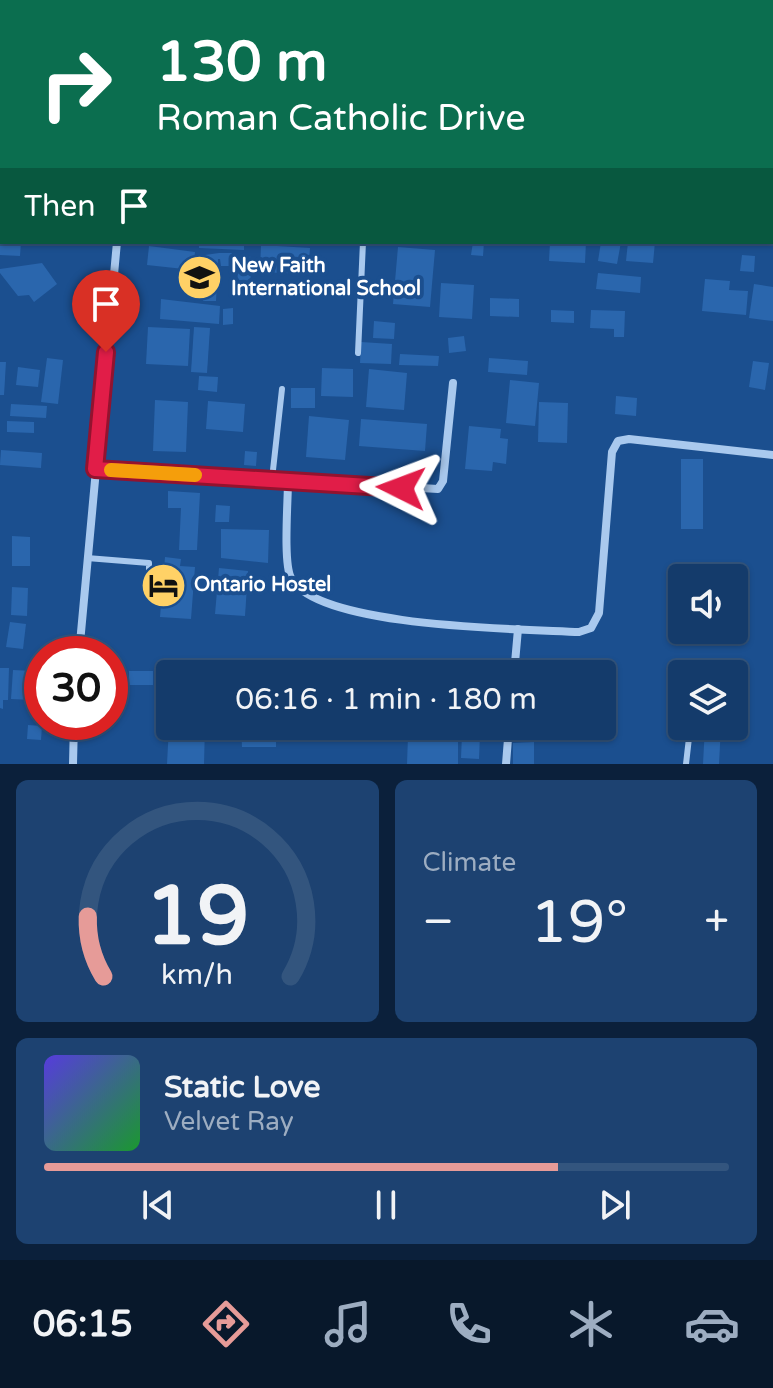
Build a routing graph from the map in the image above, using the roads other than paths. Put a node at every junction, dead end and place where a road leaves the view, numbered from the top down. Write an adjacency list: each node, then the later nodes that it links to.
1 (117, 244): 7 (street)
2 (363, 244): 3 (lane)
3 (358, 353)
4 (453, 383): 9 (street)
5 (282, 389): 8 (lane)
6 (773, 455): 12 (street)
7 (95, 469): 8 (street); 10 (street)
8 (272, 479): 9 (street)
9 (288, 481): 12 (street)
10 (87, 558): 11 (lane); 13 (street)
11 (149, 587)
12 (518, 629): 14 (street)
13 (80, 636)
14 (515, 660)
15 (74, 740): 18 (street)
16 (508, 740): 19 (street)
17 (689, 740): 20 (lane)
18 (73, 764)
19 (506, 764)
20 (686, 764)

